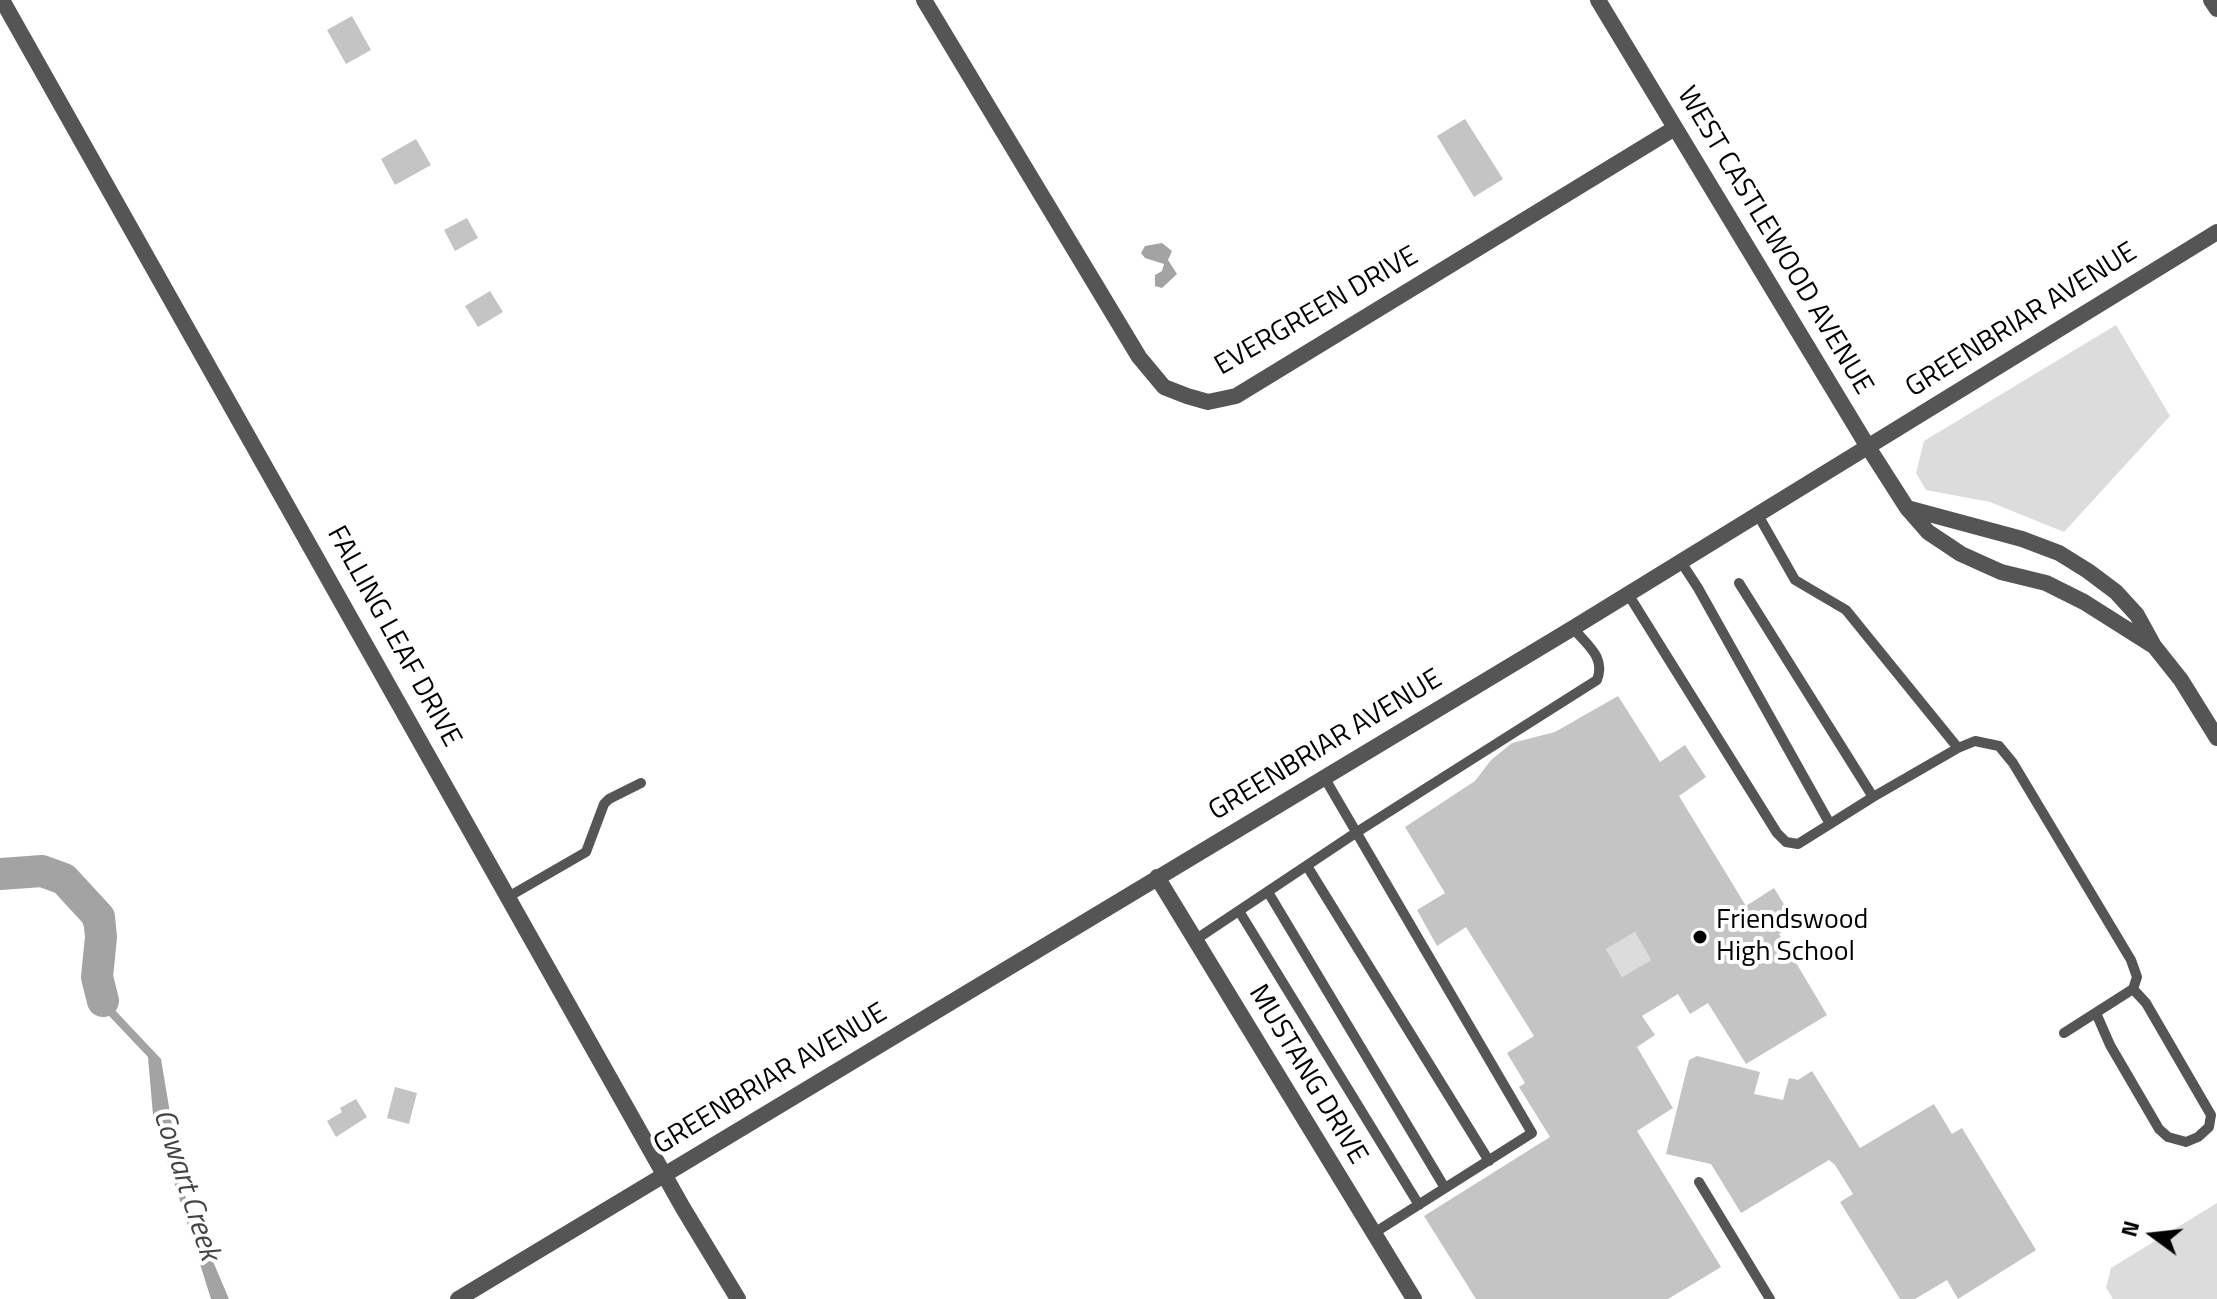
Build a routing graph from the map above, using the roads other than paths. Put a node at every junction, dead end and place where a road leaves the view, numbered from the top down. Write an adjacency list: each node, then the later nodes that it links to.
1 (2, 0): 26 (street, FALLING LEAF DRIVE)
2 (924, 0): 6 (street, EVERGREEN DRIVE)
3 (1598, 0): 6 (street, WEST CASTLEWOOD AVENUE)
4 (2211, 0): 5 (street)
5 (2217, 9)
6 (1675, 128): 8 (street, WEST CASTLEWOOD AVENUE)
7 (2216, 234): 8 (street, GREENBRIAR AVENUE)
8 (1868, 447): 9 (street, WEST CASTLEWOOD AVENUE); 10 (street, GREENBRIAR AVENUE)
9 (1907, 508): 15 (street, WEST CASTLEWOOD AVENUE); 15 (street, WEST CASTLEWOOD AVENUE)
10 (1758, 515): 11 (street, GREENBRIAR AVENUE); 17 (lane)
11 (1681, 562): 13 (street, GREENBRIAR AVENUE); 21 (lane)
12 (1739, 583): 20 (lane)
13 (1628, 594): 14 (street, GREENBRIAR AVENUE); 21 (lane)
14 (1573, 628): 18 (street, GREENBRIAR AVENUE); 22 (lane)
15 (2154, 646): 16 (street, WEST CASTLEWOOD AVENUE)
16 (2217, 738)
17 (1958, 748): 20 (lane); 29 (lane)
18 (1324, 777): 22 (lane); 24 (street, GREENBRIAR AVENUE)
19 (641, 783): 26 (lane)
20 (1873, 797): 21 (lane)
21 (1830, 824)
22 (1357, 832): 23 (lane); 32 (lane)
23 (1307, 866): 25 (lane); 32 (lane)
24 (1157, 877): 28 (street, MUSTANG DRIVE); 33 (street, GREENBRIAR AVENUE)
25 (1268, 892): 27 (lane); 35 (lane)
26 (508, 897): 33 (street, FALLING LEAF DRIVE)
27 (1239, 911): 28 (lane); 36 (lane)
28 (1195, 940): 37 (street, MUSTANG DRIVE)
29 (2133, 989): 30 (lane); 30 (lane)
30 (2096, 1013): 31 (lane)
31 (2064, 1033)
32 (1489, 1161): 35 (lane)
33 (665, 1175): 38 (street, GREENBRIAR AVENUE); 39 (street, FALLING LEAF DRIVE)
34 (1699, 1182): 41 (lane)
35 (1445, 1188): 36 (lane)
36 (1419, 1205): 37 (lane)
37 (1374, 1233): 40 (street, MUSTANG DRIVE)
38 (458, 1299)
39 (738, 1299)
40 (1414, 1299)
41 (1770, 1299)

